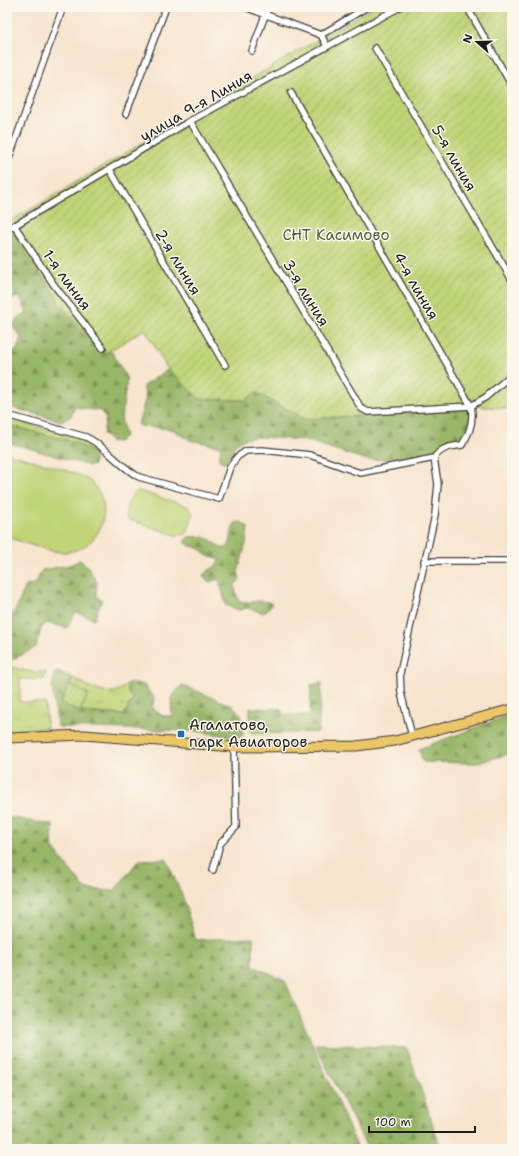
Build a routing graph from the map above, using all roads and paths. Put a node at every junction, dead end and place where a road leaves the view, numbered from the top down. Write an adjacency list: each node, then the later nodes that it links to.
1 (63, 7): 17 (street)
2 (166, 7): 15 (street)
3 (245, 7): 8 (street)
4 (268, 7): 8 (street)
5 (367, 7): 9 (street)
6 (400, 7): 10 (street, улица 9-я Линия)
7 (467, 7): 13 (street)
8 (265, 14): 9 (street); 12 (street)
9 (321, 35): 10 (street)
10 (327, 46): 16 (street, улица 9-я Линия)
11 (375, 48): 21 (street, 5-я линия)
12 (252, 51)
13 (512, 86)
14 (291, 93): 25 (street, 4-я линия)
15 (126, 114)
16 (190, 122): 18 (street, улица 9-я Линия); 25 (street, 3-я линия)
17 (7, 164)
18 (110, 170): 19 (street, улица 9-я Линия); 23 (street, 2-я линия)
19 (14, 225): 20 (street, улица 9-я Линия); 22 (street, 1-я линия)
20 (7, 230)
21 (512, 280)
22 (103, 348)
23 (225, 365)
24 (512, 374): 25 (street)
25 (471, 406): 27 (street)
26 (7, 415): 27 (street)
27 (434, 458): 28 (street)
28 (424, 561): 29 (street); 31 (street)
29 (512, 561)
30 (512, 709): 31 (main road)
31 (409, 737): 33 (main road)
32 (7, 738): 33 (main road)
33 (234, 747): 34 (street)
34 (213, 870)

